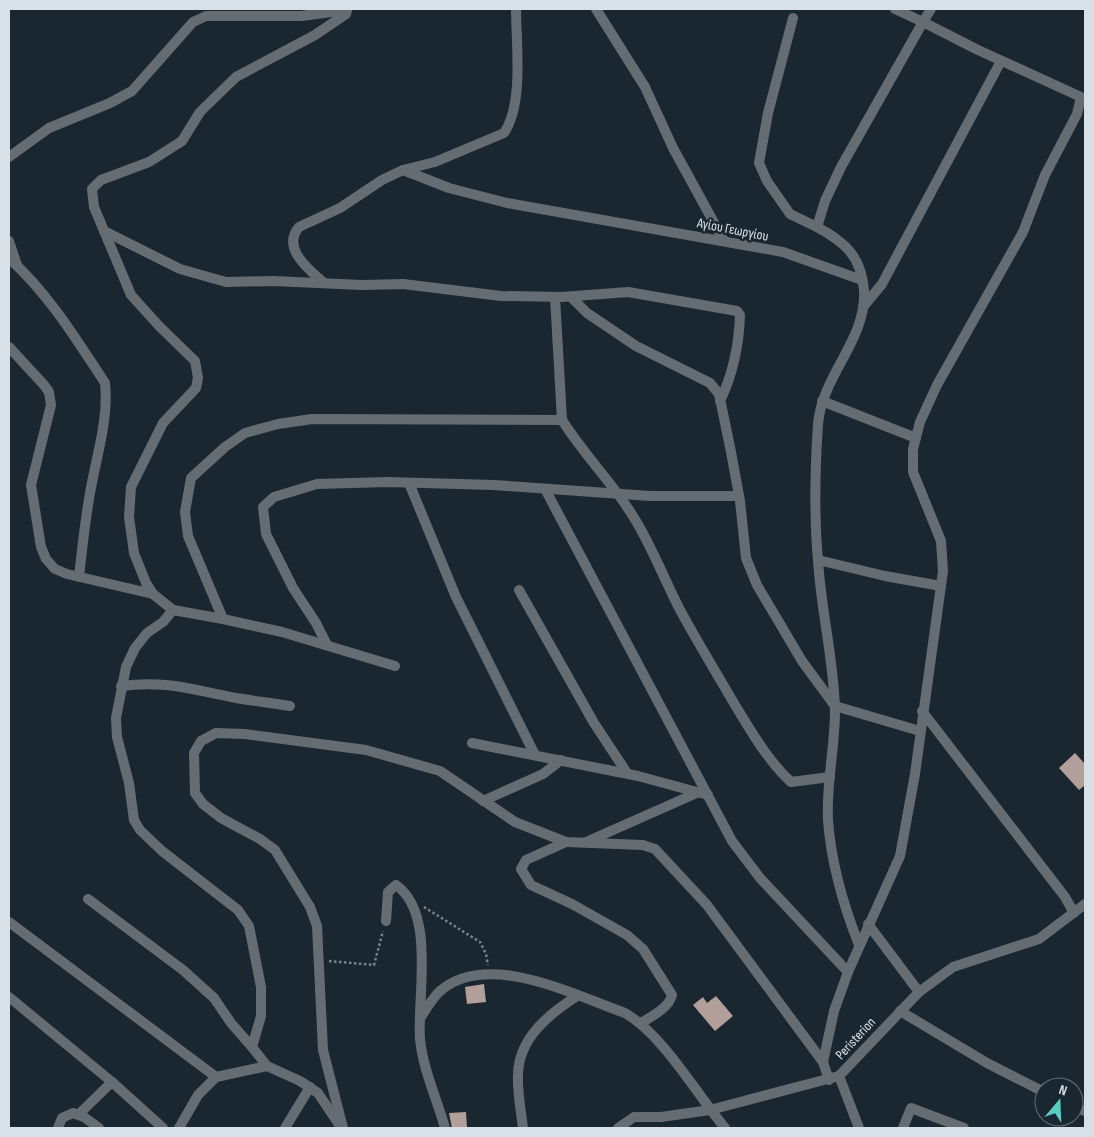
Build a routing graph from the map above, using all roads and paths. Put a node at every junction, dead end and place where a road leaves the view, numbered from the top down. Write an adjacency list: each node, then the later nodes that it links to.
1 (516, 9): 9 (street)
2 (596, 9): 13 (street)
3 (895, 9): 6 (street)
4 (931, 9): 6 (street)
5 (793, 18): 10 (street)
6 (923, 22): 7 (street); 10 (street)
7 (1001, 61): 20 (street); 25 (street)
8 (9, 157): 11 (street)
9 (403, 170): 13 (street, Αγίου Γεωργίου); 17 (street)
10 (817, 227): 16 (street)
11 (104, 231): 17 (street); 34 (street)
12 (9, 241): 15 (street)
13 (724, 241): 16 (street, Αγίου Γεωργίου)
14 (9, 258): 15 (street)
15 (17, 266): 31 (street)
16 (862, 280): 20 (street)
17 (324, 283): 18 (street)
18 (555, 297): 19 (street); 24 (street)
19 (571, 297): 22 (street); 22 (street)
20 (864, 307): 23 (street)
21 (9, 347): 31 (street)
22 (720, 401): 29 (street)
23 (822, 401): 25 (street); 30 (street)
24 (562, 420): 28 (street); 36 (street)
25 (916, 438): 32 (street)
26 (409, 482): 27 (street); 37 (street); 45 (street)
27 (544, 489): 28 (street); 49 (street)
28 (618, 494): 29 (street); 48 (street)
29 (739, 496): 41 (street)
30 (818, 560): 32 (street); 41 (street)
31 (79, 577): 34 (street)
32 (941, 586): 42 (street)
33 (519, 590): 47 (street)
34 (153, 594): 35 (street)
35 (173, 610): 36 (street); 39 (street)
36 (223, 619): 37 (street)
37 (327, 645): 38 (street)
38 (395, 666)
39 (121, 686): 40 (street); 70 (street)
40 (290, 706)
41 (835, 706): 43 (street); 48 (street)
42 (922, 712): 43 (street); 56 (street)
43 (920, 731): 59 (street)
44 (472, 743): 45 (street)
45 (535, 755): 46 (street)
46 (561, 760): 47 (street); 50 (street)
47 (627, 774): 49 (street)
48 (830, 777): 60 (street)
49 (704, 793): 52 (street); 62 (street)
50 (483, 801): 51 (street); 61 (street)
51 (566, 842): 52 (street); 69 (street)
52 (584, 843): 71 (street)
53 (88, 900): 70 (street)
54 (412, 904): 57 (street); 63 (path); 68 (street)
55 (1085, 904): 56 (street, Peristerion)
56 (1074, 914): 64 (street, Peristerion)
57 (386, 921): 61 (path)
58 (9, 922): 73 (street)
59 (868, 924): 60 (street); 64 (street)
60 (859, 945): 62 (street)
61 (320, 960): 85 (street)
62 (848, 972): 71 (street)
63 (489, 974): 65 (street); 68 (street)
64 (919, 992): 67 (street, Peristerion)
65 (577, 996): 69 (street); 87 (street)
66 (9, 997): 75 (street)
67 (900, 1011): 74 (street, Peristerion); 77 (street)
68 (420, 1017): 86 (street)
69 (641, 1023): 78 (street)
70 (252, 1047): 72 (street)
71 (823, 1062): 74 (street)
72 (267, 1066): 73 (street); 76 (street)
73 (216, 1077): 83 (street)
74 (834, 1078): 78 (street); 90 (street)
75 (112, 1082): 79 (street); 82 (street)
76 (310, 1087): 84 (street); 85 (street)
77 (1034, 1087)
78 (710, 1110): 88 (street); 89 (street)
79 (81, 1112)
80 (58, 1128): 81 (street)
81 (99, 1128)
82 (163, 1128)
83 (179, 1128)
84 (285, 1128)
85 (342, 1128)
86 (446, 1128)
87 (523, 1128)
88 (618, 1128)
89 (725, 1128)
90 (859, 1128)
91 (903, 1128): 92 (street)
92 (964, 1128)

